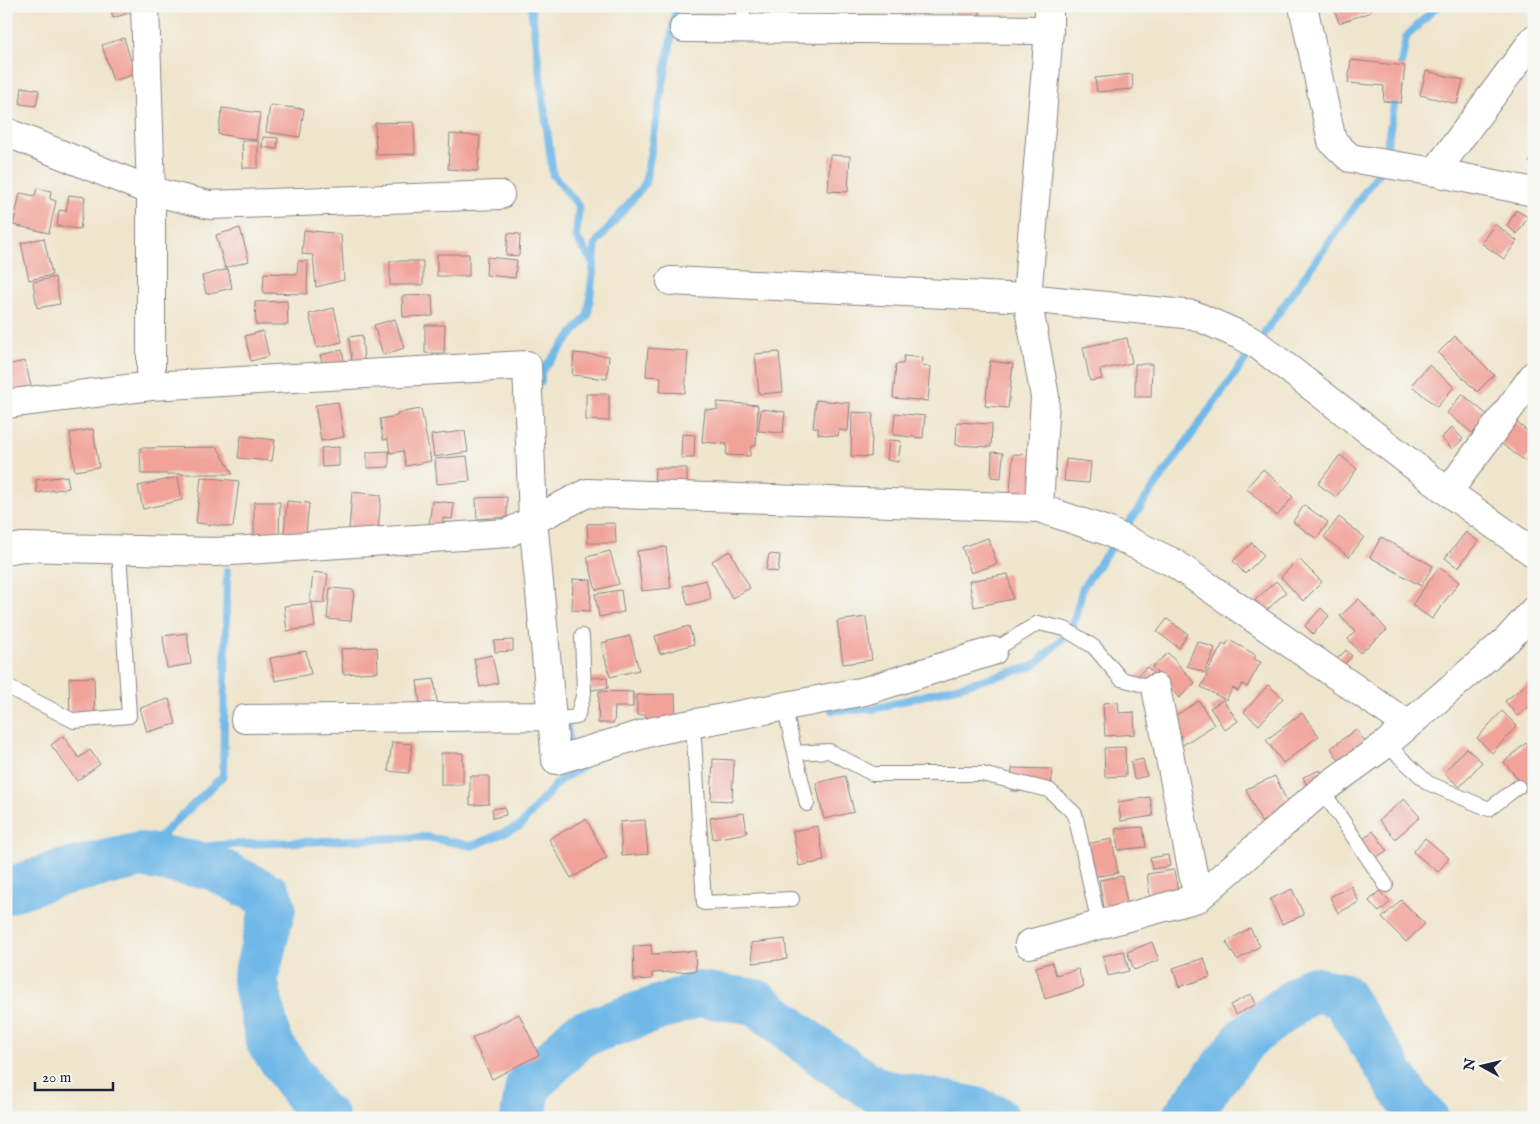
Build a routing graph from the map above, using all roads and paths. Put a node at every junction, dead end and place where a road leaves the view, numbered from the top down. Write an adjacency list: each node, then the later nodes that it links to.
1 (144, 6): 9 (street)
2 (1303, 6): 8 (street)
3 (743, 17): 4 (street); 5 (street)
4 (1049, 18): 13 (street)
5 (684, 28)
6 (1534, 40): 8 (street)
7 (6, 132): 9 (street)
8 (1435, 172): 10 (street)
9 (151, 191): 11 (street); 15 (street)
10 (1534, 192)
11 (500, 195)
12 (671, 281): 13 (street)
13 (1026, 298): 17 (street); 18 (street)
14 (1534, 376): 17 (street)
15 (151, 386): 16 (street); 19 (street)
16 (6, 404)
17 (1448, 492): 22 (street)
18 (1039, 508): 19 (street); 31 (street)
19 (533, 520): 21 (street); 29 (street)
20 (6, 550): 21 (street)
21 (119, 550): 26 (lane)
22 (1534, 553)
23 (1534, 610): 31 (street)
24 (582, 636): 29 (lane)
25 (993, 651): 27 (lane); 28 (street)
26 (6, 686)
27 (1156, 688): 39 (street)
28 (786, 713): 32 (street); 34 (lane)
29 (563, 717): 30 (street); 32 (street)
30 (245, 719)
31 (1408, 725): 33 (street)
32 (691, 731): 40 (lane)
33 (1386, 744): 35 (lane); 36 (street)
34 (795, 753): 37 (lane); 41 (lane)
35 (1518, 786)
36 (1322, 790): 38 (lane); 39 (street)
37 (807, 804)
38 (1386, 885)
39 (1198, 898): 41 (street)
40 (792, 899)
41 (1099, 925): 42 (street)
42 (1029, 944)

